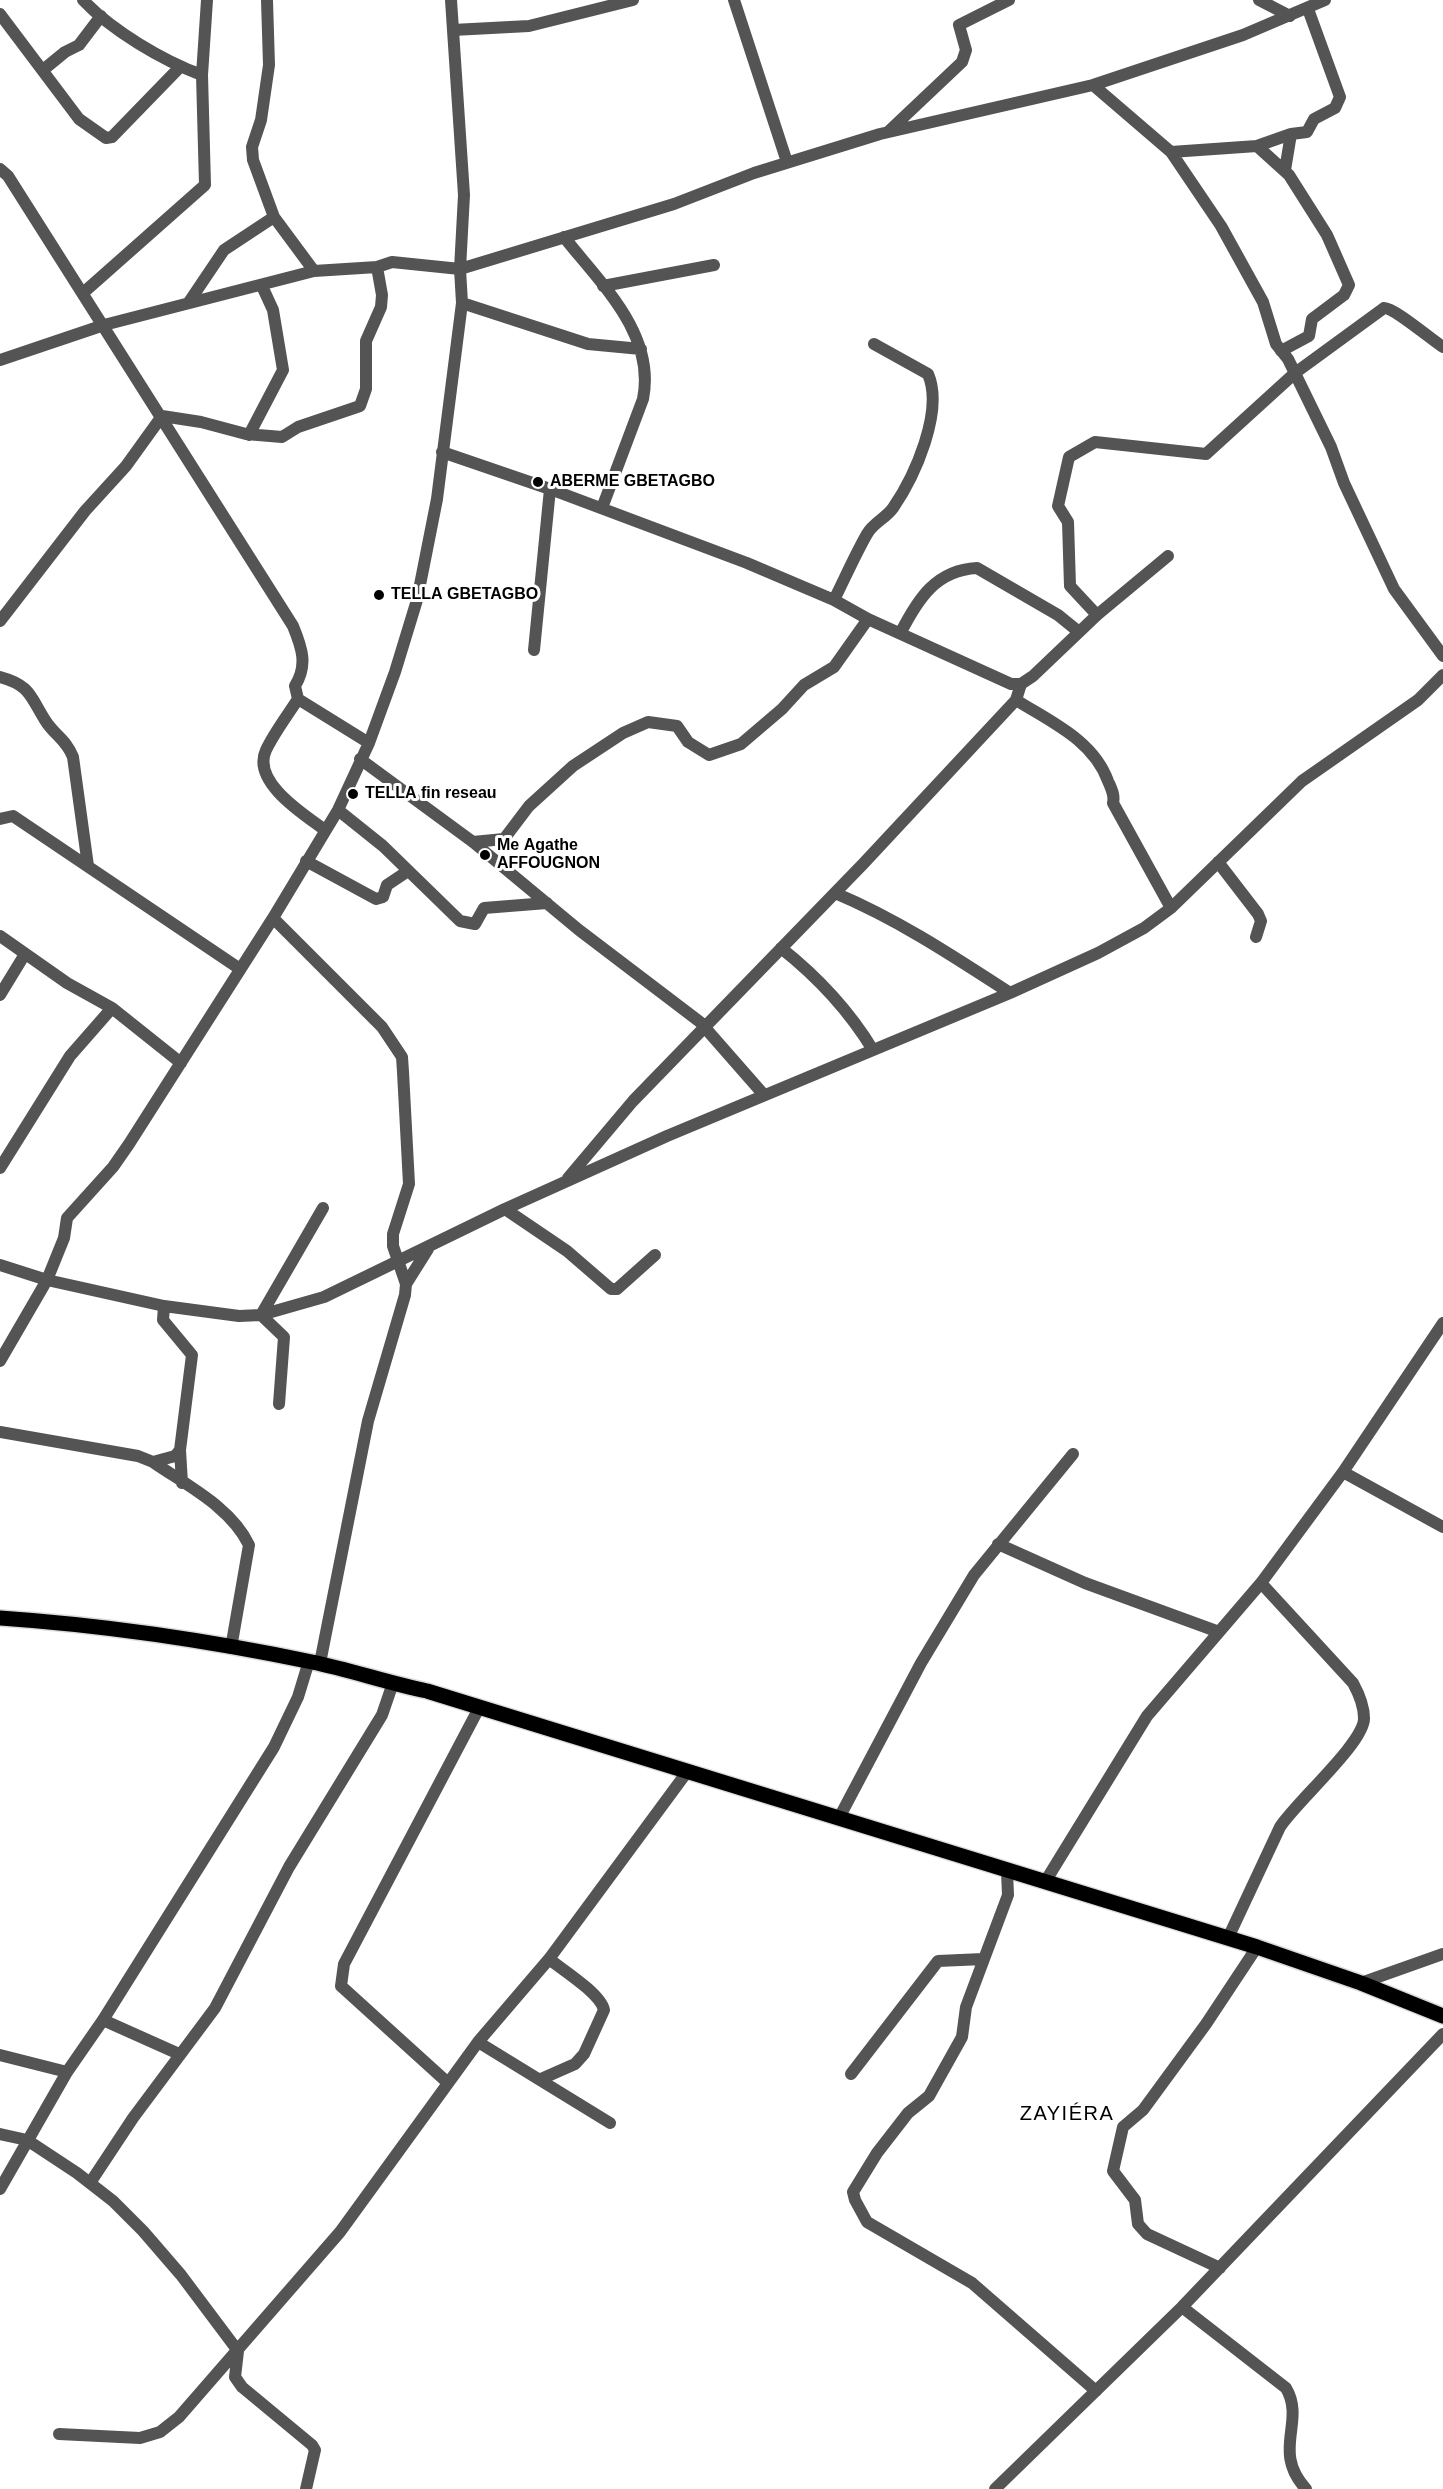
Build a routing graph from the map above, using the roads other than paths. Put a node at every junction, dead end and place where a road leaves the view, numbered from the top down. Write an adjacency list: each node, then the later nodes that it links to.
1 (83, 0): 12 (street)
2 (207, 0): 18 (street)
3 (267, 0): 27 (street)
4 (451, 0): 15 (street)
5 (633, 0): 15 (street)
6 (734, 0): 24 (street)
7 (1009, 0): 20 (street)
8 (1325, 0): 10 (street)
9 (1261, 1): 13 (street); 14 (street)
10 (1308, 9): 13 (street); 21 (street)
11 (0, 14): 17 (street)
12 (101, 16): 16 (street); 17 (street)
13 (1290, 16): 14 (street)
14 (1267, 26): 19 (street)
15 (453, 30): 31 (street)
16 (180, 67): 17 (street); 18 (street)
17 (43, 70)
18 (202, 75): 35 (street)
19 (1093, 85): 20 (street); 23 (street)
20 (888, 132): 24 (street)
21 (1291, 134): 22 (street); 26 (street)
22 (1257, 146): 23 (street); 26 (street)
23 (1171, 152): 42 (street)
24 (787, 162): 28 (street)
25 (0, 169): 35 (street)
26 (1285, 170): 42 (street)
27 (274, 217): 32 (street); 36 (street)
28 (564, 237): 31 (street); 34 (street)
29 (714, 265): 34 (street)
30 (377, 267): 31 (street); 32 (street); 46 (street)
31 (460, 269): 37 (street)
32 (314, 271): 33 (street)
33 (262, 286): 36 (street); 46 (street)
34 (603, 286): 41 (street)
35 (82, 292): 38 (street)
36 (189, 302): 38 (street)
37 (462, 303): 41 (street); 47 (street)
38 (104, 325): 43 (street); 45 (street)
39 (874, 344): 51 (street)
40 (1443, 347): 44 (street)
41 (641, 349): 49 (street)
42 (1281, 351): 44 (street)
43 (0, 360)
44 (1295, 373): 52 (street); 57 (street)
45 (162, 416): 46 (street); 54 (street); 63 (street)
46 (249, 435)
47 (442, 452): 48 (street); 65 (street)
48 (550, 489): 49 (street); 58 (street)
49 (602, 508): 51 (street)
50 (1168, 556): 52 (street)
51 (834, 600): 53 (street)
52 (1097, 615): 56 (street)
53 (868, 619): 55 (street); 72 (street)
54 (0, 621)
55 (901, 632): 56 (street); 62 (street)
56 (1079, 632): 62 (street)
57 (1438, 639): 59 (street)
58 (534, 650)
59 (1443, 656)
60 (1443, 675): 74 (street)
61 (0, 676): 75 (street)
62 (1021, 684): 64 (street)
63 (298, 699): 65 (street); 71 (street)
64 (1016, 700): 77 (street); 79 (street)
65 (369, 743): 66 (street)
66 (360, 759): 68 (street); 72 (street)
67 (0, 807): 69 (street)
68 (338, 810): 71 (street); 76 (street)
69 (13, 816): 70 (street); 75 (street)
70 (0, 819)
71 (325, 831): 73 (street)
72 (472, 842): 78 (street)
73 (306, 861): 76 (street); 80 (street)
74 (1218, 862): 79 (street); 82 (street)
75 (88, 866): 85 (street)
76 (408, 871): 78 (street)
77 (834, 893): 83 (street); 86 (street)
78 (547, 903): 89 (street)
79 (1171, 908): 86 (street)
80 (273, 918): 85 (street); 99 (street)
81 (0, 936): 84 (street)
82 (1256, 937)
83 (782, 948): 89 (street); 90 (street)
84 (25, 954): 87 (street); 88 (street)
85 (240, 969): 91 (street)
86 (1010, 993): 90 (street)
87 (0, 995)
88 (112, 1008): 91 (street); 93 (street)
89 (706, 1028): 92 (street); 94 (street)
90 (873, 1050): 92 (street)
91 (181, 1063): 101 (street)
92 (764, 1095): 94 (street)
93 (0, 1168)
94 (566, 1182): 96 (street)
95 (323, 1208): 104 (street)
96 (505, 1209): 97 (street); 98 (street)
97 (428, 1247): 99 (street); 102 (street)
98 (655, 1255)
99 (399, 1262): 102 (street); 104 (street)
100 (0, 1265): 101 (street)
101 (47, 1280): 103 (street); 106 (street)
102 (406, 1284): 121 (street)
103 (164, 1306): 104 (street); 110 (street)
104 (261, 1315): 108 (street)
105 (1443, 1323): 113 (street)
106 (4, 1343): 107 (street)
107 (0, 1360)
108 (279, 1404)
109 (0, 1432): 112 (street)
110 (180, 1450): 112 (street); 114 (street)
111 (1073, 1454): 116 (street)
112 (153, 1461): 114 (street)
113 (1343, 1472): 115 (street); 117 (street)
114 (182, 1483): 120 (street)
115 (1443, 1527)
116 (998, 1544): 119 (street); 125 (street)
117 (1261, 1583): 119 (street); 128 (street)
118 (0, 1618): 120 (main road)
119 (1219, 1632): 127 (street)
120 (231, 1648): 121 (main road)
121 (315, 1662): 122 (main road); 135 (street)
122 (393, 1683): 123 (main road); 138 (street)
123 (479, 1708): 124 (main road); 143 (street)
124 (687, 1772): 125 (main road); 131 (street)
125 (839, 1818): 126 (main road)
126 (1007, 1872): 127 (main road); 132 (street)
127 (1045, 1881): 128 (main road)
128 (1228, 1938): 129 (main road)
129 (1257, 1947): 133 (main road); 149 (street)
130 (1443, 1954): 133 (street)
131 (549, 1959): 137 (street); 142 (street)
132 (983, 1959): 141 (street); 152 (street)
133 (1361, 1983): 134 (main road)
134 (1443, 2016)
135 (103, 2020): 138 (street); 140 (street)
136 (1443, 2034): 149 (street)
137 (478, 2042): 142 (street); 143 (street)
138 (179, 2054): 147 (street)
139 (0, 2055): 140 (street)
140 (67, 2072): 146 (street)
141 (851, 2074)
142 (541, 2079): 144 (street)
143 (448, 2083): 151 (street)
144 (610, 2122)
145 (0, 2134): 146 (street)
146 (27, 2140): 147 (street); 148 (street)
147 (90, 2183): 151 (street)
148 (0, 2189)
149 (1220, 2268): 150 (street)
150 (1182, 2307): 152 (street); 156 (street)
151 (238, 2351): 153 (street); 154 (street)
152 (1096, 2391): 155 (street)
153 (59, 2434)
154 (306, 2489)
155 (995, 2489)
156 (1306, 2489)

